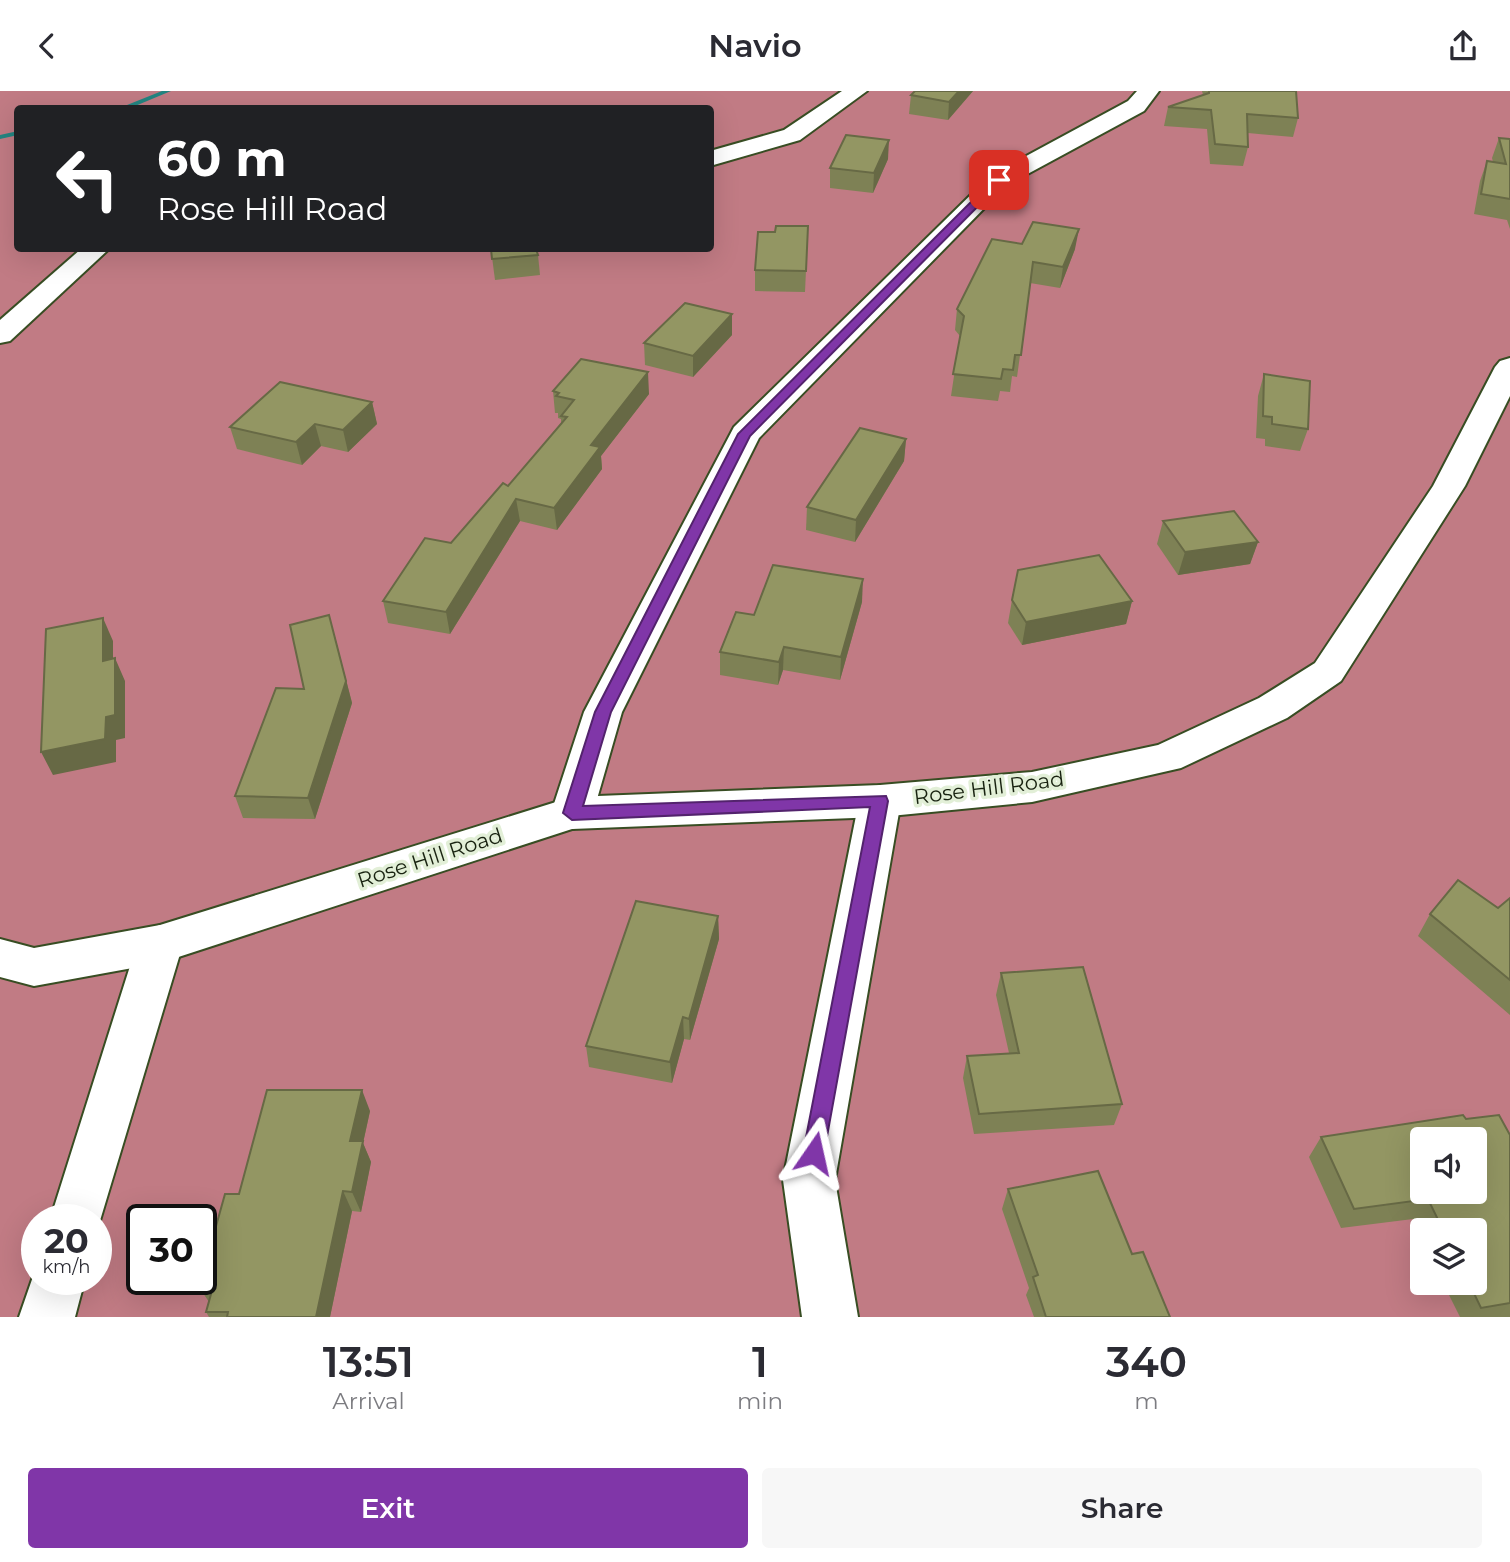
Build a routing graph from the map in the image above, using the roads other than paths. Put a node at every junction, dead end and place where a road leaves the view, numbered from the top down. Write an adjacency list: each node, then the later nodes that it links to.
1 (856, 91): 3 (street)
2 (1148, 91): 8 (street)
3 (714, 158)
4 (93, 252): 5 (street)
5 (0, 335)
6 (1510, 367): 7 (street, Rose Hill Road)
7 (880, 801): 8 (street, Rose Hill Road); 14 (street)
8 (572, 813): 9 (street, Rose Hill Road)
9 (160, 944): 10 (street, Rose Hill Road); 11 (street)
10 (0, 958)
11 (81, 1204)
12 (53, 1295): 13 (street)
13 (47, 1317)
14 (830, 1317)

